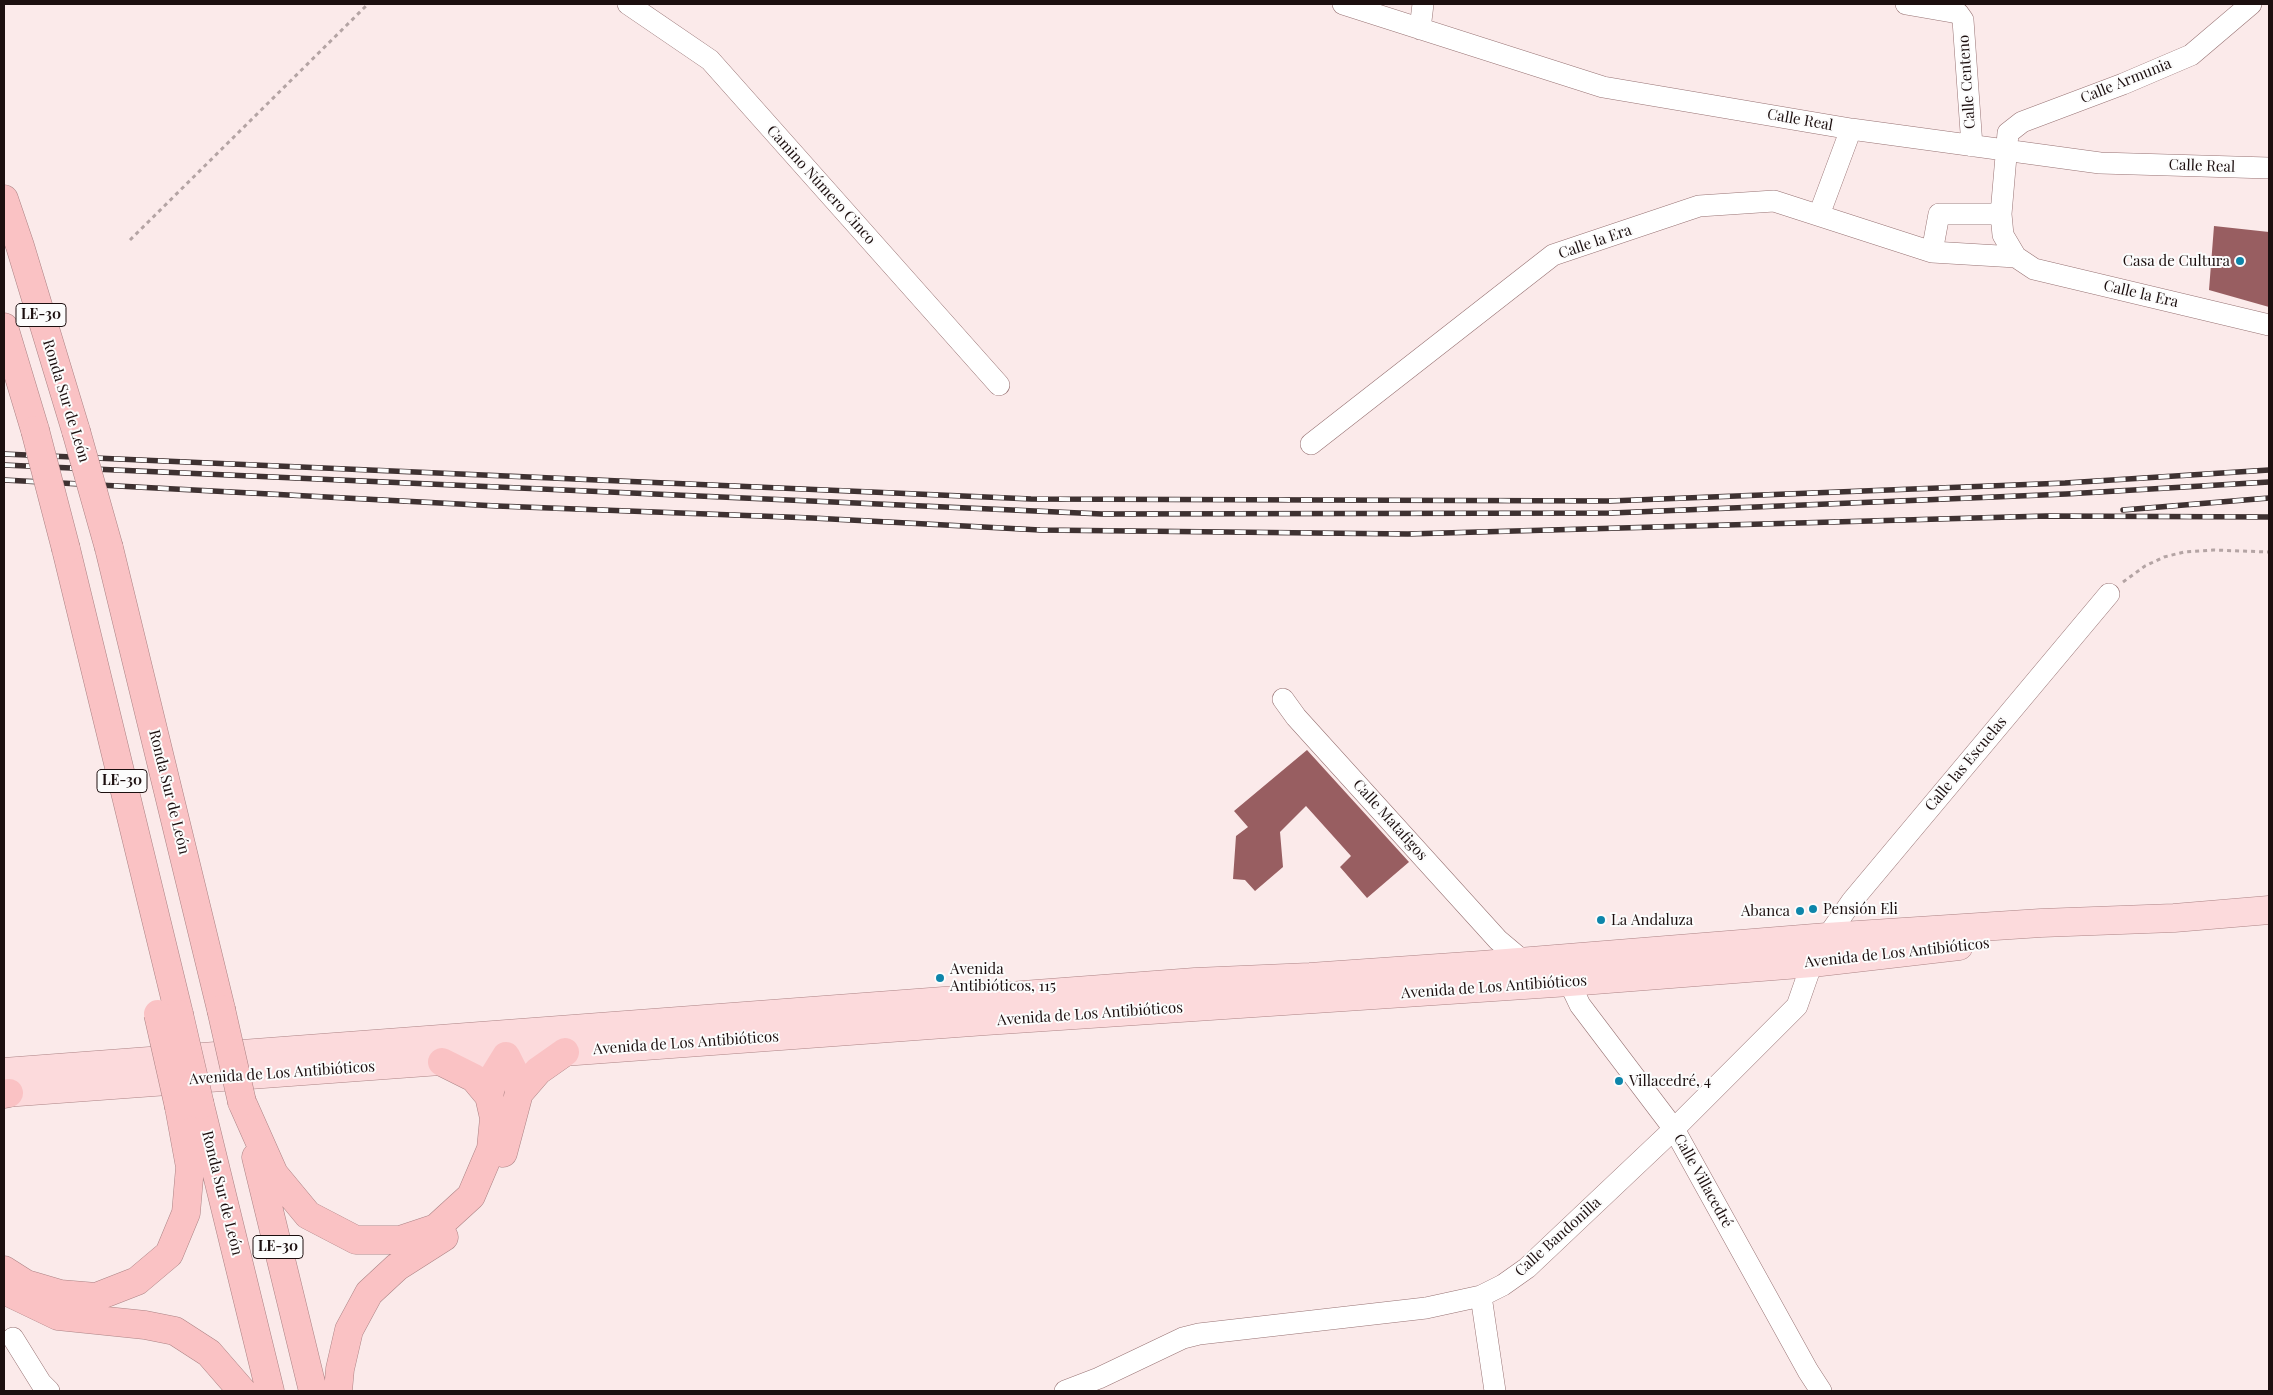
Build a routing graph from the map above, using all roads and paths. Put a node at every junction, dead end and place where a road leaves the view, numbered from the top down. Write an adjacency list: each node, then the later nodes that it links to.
1 (368, 4): 15 (path)
2 (628, 4): 20 (street, Camino Número Cinco)
3 (1343, 4): 7 (street, Calle Real)
4 (1423, 4): 7 (street)
5 (1906, 4): 9 (street, Calle Centeno)
6 (2251, 4): 10 (street, Calle Armunia)
7 (1420, 29): 8 (street, Calle Real)
8 (1851, 129): 9 (street, Calle Real); 14 (street)
9 (1972, 146): 10 (street, Calle Real)
10 (2006, 151): 11 (street, Calle Real); 13 (street)
11 (2269, 168)
12 (4, 199): 46 (highway, Ronda Sur de León / LE-30, bridge)
13 (2001, 214): 16 (street); 17 (street)
14 (1818, 215): 16 (street, Calle la Era); 21 (street, Calle la Era)
15 (130, 240)
16 (1932, 252): 17 (street, Calle la Era)
17 (2016, 258): 18 (street, Calle la Era)
18 (2269, 325)
19 (4, 327): 47 (highway, Ronda Sur de León / LE-30, bridge)
20 (998, 384)
21 (1311, 444)
22 (2269, 552): 23 (path)
23 (2109, 594): 27 (street, Calle las Escuelas)
24 (1283, 699): 28 (street, Calle Matafigos)
25 (2269, 910): 26 (main road, Avenida de Los Antibióticos)
26 (2174, 918): 27 (main road, Avenida de Los Antibióticos); 32 (main road, Avenida de Los Antibióticos)
27 (1827, 937): 29 (main road, Avenida de Los Antibióticos); 32 (main road)
28 (1498, 940): 31 (street, Calle Matafigos); 33 (street)
29 (1781, 940): 30 (main road, Avenida de Los Antibióticos); 32 (main road)
30 (1725, 945): 31 (main road, Avenida de Los Antibióticos); 35 (main road)
31 (1523, 961): 33 (main road, Avenida de Los Antibióticos); 35 (main road)
32 (1812, 963): 35 (main road, Avenida de Los Antibióticos); 48 (street, Calle Bandonilla)
33 (1482, 965): 34 (main road, Avenida de Los Antibióticos)
34 (1195, 982): 36 (main road); 37 (main road, Avenida de Los Antibióticos); 38 (main road)
35 (1569, 982): 36 (main road, Avenida de Los Antibióticos); 48 (street, Calle Villacedré)
36 (1250, 1003): 38 (main road, Avenida de Los Antibióticos)
37 (826, 1010): 40 (main road); 41 (main road, Avenida de Los Antibióticos)
38 (985, 1021): 39 (main road, Avenida de Los Antibióticos)
39 (566, 1052): 40 (main road, Avenida de Los Antibióticos); 44 (highway)
40 (506, 1056): 41 (main road); 42 (main road, Avenida de Los Antibióticos); 44 (highway); 45 (highway)
41 (203, 1057): 43 (main road, Avenida de Los Antibióticos)
42 (442, 1062): 43 (main road, Avenida de Los Antibióticos); 45 (highway)
43 (5, 1087)
44 (518, 1093): 57 (highway)
45 (489, 1096): 46 (highway)
46 (242, 1102): 56 (highway, Ronda Sur de León / LE-30)
47 (190, 1106): 49 (highway); 55 (highway, Ronda Sur de León / LE-30)
48 (1674, 1129): 51 (street, Calle Bandonilla); 60 (street, Calle Villacedré)
49 (4, 1270)
50 (4, 1291): 54 (highway)
51 (1481, 1296): 58 (street, Calle Bandonilla); 59 (street)
52 (13, 1338): 53 (street)
53 (49, 1391)
54 (242, 1391)
55 (270, 1391)
56 (313, 1391)
57 (338, 1391)
58 (1064, 1391)
59 (1495, 1391)
60 (1821, 1391)

